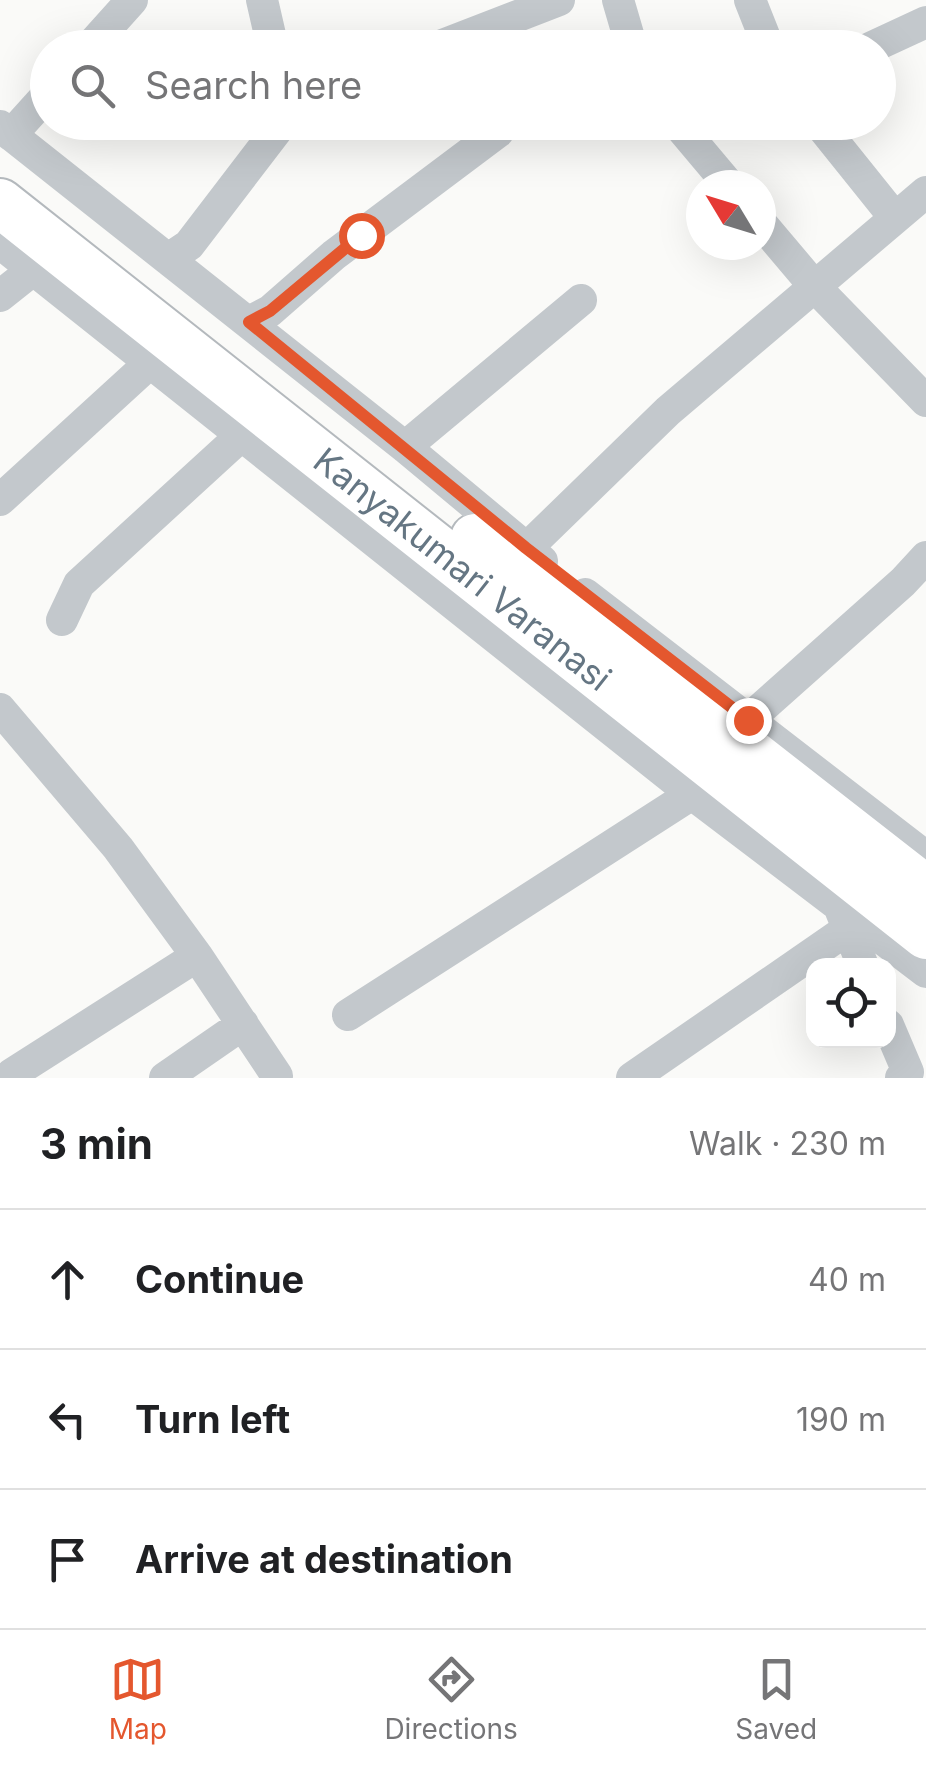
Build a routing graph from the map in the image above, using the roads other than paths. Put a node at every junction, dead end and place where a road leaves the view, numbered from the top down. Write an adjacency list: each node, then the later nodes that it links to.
1 (132, 0): 8 (street)
2 (262, 0): 9 (street)
3 (558, 0): 6 (street)
4 (618, 0): 11 (street)
5 (750, 0): 12 (street)
6 (487, 13): 10 (street)
7 (926, 22): 13 (street)
8 (105, 30)
9 (268, 30)
10 (462, 30)
11 (627, 30)
12 (762, 30)
13 (896, 36)
14 (30, 114): 19 (street)
15 (269, 140): 26 (street)
16 (487, 140): 31 (street)
17 (691, 140): 20 (street)
18 (832, 140): 23 (street)
19 (4, 142): 26 (street); 44 (highway)
20 (716, 170)
21 (926, 192): 23 (street)
22 (0, 203): 46 (highway, Kanyakumari Varanasi)
23 (895, 218): 28 (street)
24 (776, 241): 28 (street)
25 (0, 242): 27 (street)
26 (168, 259): 31 (street)
27 (34, 269): 29 (street); 32 (street)
28 (815, 287): 33 (street); 37 (street)
29 (0, 296)
30 (581, 300): 35 (street)
31 (249, 322): 35 (street)
32 (152, 361): 34 (street); 36 (street)
33 (926, 401)
34 (243, 434): 39 (street); 42 (street)
35 (405, 446): 37 (street)
36 (0, 500)
37 (526, 548): 41 (street)
38 (926, 557): 41 (street)
39 (62, 620)
40 (0, 709): 47 (street)
41 (748, 720): 43 (street)
42 (692, 794): 45 (street); 50 (street)
43 (926, 857)
44 (926, 890)
45 (842, 916): 48 (street); 49 (street); 57 (street)
46 (926, 935)
47 (197, 956): 51 (street); 53 (street)
48 (860, 958)
49 (926, 972)
50 (348, 1015)
51 (242, 1024): 54 (street); 56 (street)
52 (896, 1044): 55 (street)
53 (9, 1069)
54 (277, 1076)
55 (910, 1076)
56 (165, 1078)
57 (632, 1078)

